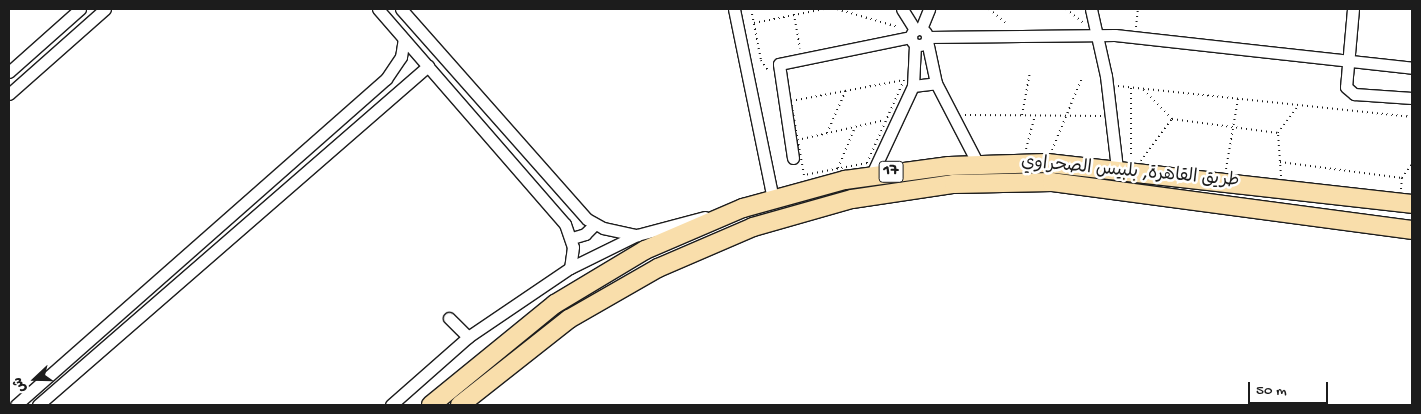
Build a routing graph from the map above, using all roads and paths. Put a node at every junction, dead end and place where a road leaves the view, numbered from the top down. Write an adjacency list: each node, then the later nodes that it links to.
1 (80, 9): 28 (street)
2 (105, 9): 39 (street)
3 (378, 9): 22 (street)
4 (401, 9): 71 (street)
5 (734, 9): 68 (street)
6 (751, 9): 17 (path)
7 (793, 9): 16 (path)
8 (824, 9): 16 (path)
9 (837, 9): 20 (path)
10 (902, 9): 20 (street)
11 (929, 9): 20 (street)
12 (989, 9): 18 (path)
13 (1091, 9): 19 (street)
14 (1138, 9): 21 (path)
15 (1353, 9): 24 (street)
16 (794, 15): 17 (path); 23 (path)
17 (754, 23): 30 (path)
18 (1020, 34): 19 (street); 20 (street)
19 (1098, 34): 21 (street); 47 (street)
20 (919, 36): 23 (street); 33 (street); 34 (street)
21 (1135, 37): 24 (street)
22 (404, 38): 25 (street); 26 (street)
23 (802, 57): 30 (street)
24 (1346, 61): 27 (street); 40 (street)
25 (398, 64): 32 (street); 79 (street)
26 (428, 66): 32 (street); 75 (street)
27 (1412, 68)
28 (9, 72)
29 (1030, 72): 44 (path)
30 (777, 74): 55 (street)
31 (1082, 78): 46 (path)
32 (411, 79): 80 (street)
33 (936, 83): 34 (street); 43 (street)
34 (913, 86): 48 (street)
35 (1131, 87): 36 (path); 38 (path); 62 (path)
36 (1142, 88): 41 (path); 50 (path)
37 (847, 89): 48 (path); 53 (path); 55 (path)
38 (1115, 92)
39 (9, 94)
40 (1412, 98)
41 (1238, 99): 42 (path); 52 (path)
42 (1298, 106): 49 (path); 54 (path)
43 (952, 115): 44 (path); 60 (street)
44 (1022, 115): 45 (path)
45 (1035, 115): 46 (path); 58 (path)
46 (1066, 116): 47 (path); 59 (path)
47 (1111, 116): 62 (street)
48 (893, 118): 51 (path); 63 (path); 64 (street)
49 (1412, 118)
50 (1172, 119): 52 (path); 62 (path)
51 (855, 127): 53 (path); 63 (path)
52 (1233, 127): 54 (path); 66 (path)
53 (827, 133): 55 (path)
54 (1278, 133): 57 (path)
55 (793, 141): 56 (street); 63 (path)
56 (793, 158)
57 (1280, 162): 65 (path); 67 (path)
58 (1022, 163): 59 (highway, طريق القاهرة, بلبيس الصحراوي / 17); 60 (highway, طريق القاهرة, بلبيس الصحراوي / 17)
59 (1047, 163): 62 (highway, طريق القاهرة, بلبيس الصحراوي / 17)
60 (978, 164): 64 (highway, طريق القاهرة, بلبيس الصحراوي / 17)
61 (1412, 164): 65 (path)
62 (1128, 165): 66 (highway, طريق القاهرة, بلبيس الصحراوي / 17)
63 (837, 170)
64 (871, 176): 68 (highway, طريق القاهرة, بلبيس الصحراوي / 17)
65 (1402, 178): 69 (path)
66 (1224, 181): 67 (highway, طريق القاهرة, بلبيس الصحراوي / 17)
67 (1283, 188): 69 (highway, طريق القاهرة, بلبيس الصحراوي / 17)
68 (773, 199): 70 (highway, طريق القاهرة, بلبيس الصحراوي / 17)
69 (1403, 202): 72 (highway)
70 (743, 208): 74 (street); 82 (highway, طريق القاهرة, بلبيس الصحراوي / 17)
71 (595, 224): 74 (street); 75 (street)
72 (1393, 228): 73 (highway, طريق القاهرة, بلبيس الصحراوي / 17); 83 (highway, طريق القاهرة, بلبيس الصحراوي / 17)
73 (1412, 230)
74 (637, 234): 76 (street)
75 (572, 238): 76 (street)
76 (570, 268): 78 (street)
77 (449, 318): 78 (street)
78 (468, 337): 81 (street)
79 (16, 405)
80 (38, 405)
81 (390, 405)
82 (431, 405)
83 (460, 405)

